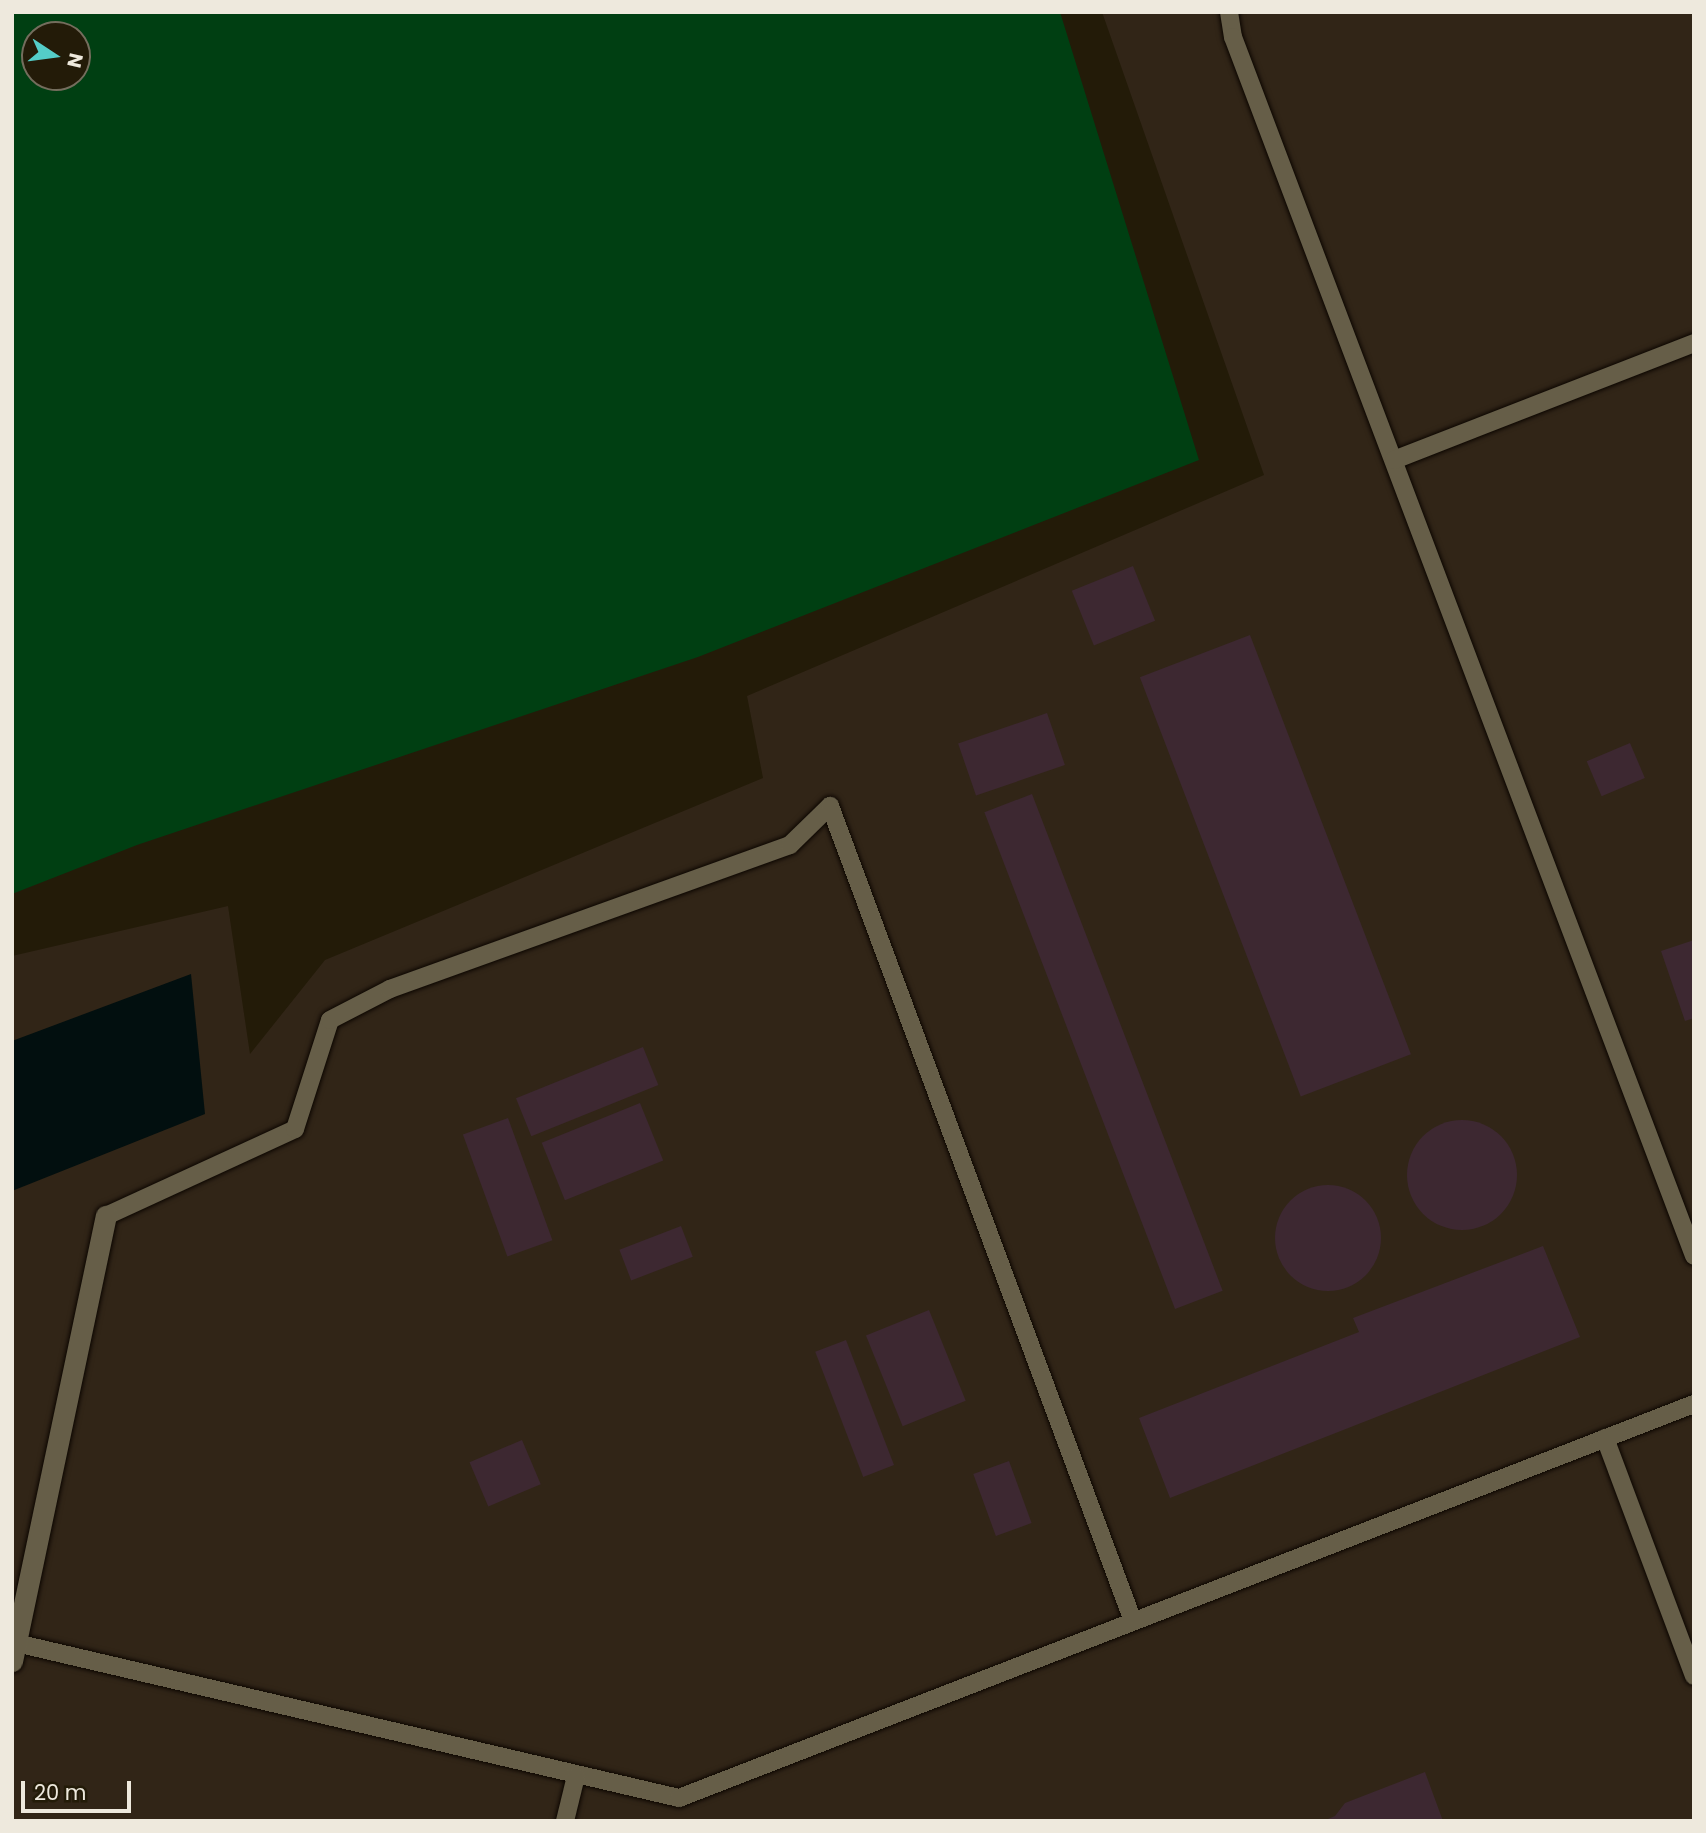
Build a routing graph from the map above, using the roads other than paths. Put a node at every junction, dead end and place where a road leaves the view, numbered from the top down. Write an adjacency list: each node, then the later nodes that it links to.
1 (1229, 12): 3 (lane)
2 (1694, 343): 3 (lane)
3 (1394, 460): 5 (lane)
4 (106, 1216): 8 (lane); 9 (street)
5 (1694, 1256)
6 (1694, 1404): 7 (lane)
7 (1605, 1438): 8 (lane); 10 (lane)
8 (1133, 1622): 11 (lane)
9 (14, 1652): 11 (lane)
10 (1694, 1676)
11 (576, 1776): 12 (lane)
12 (565, 1821)

